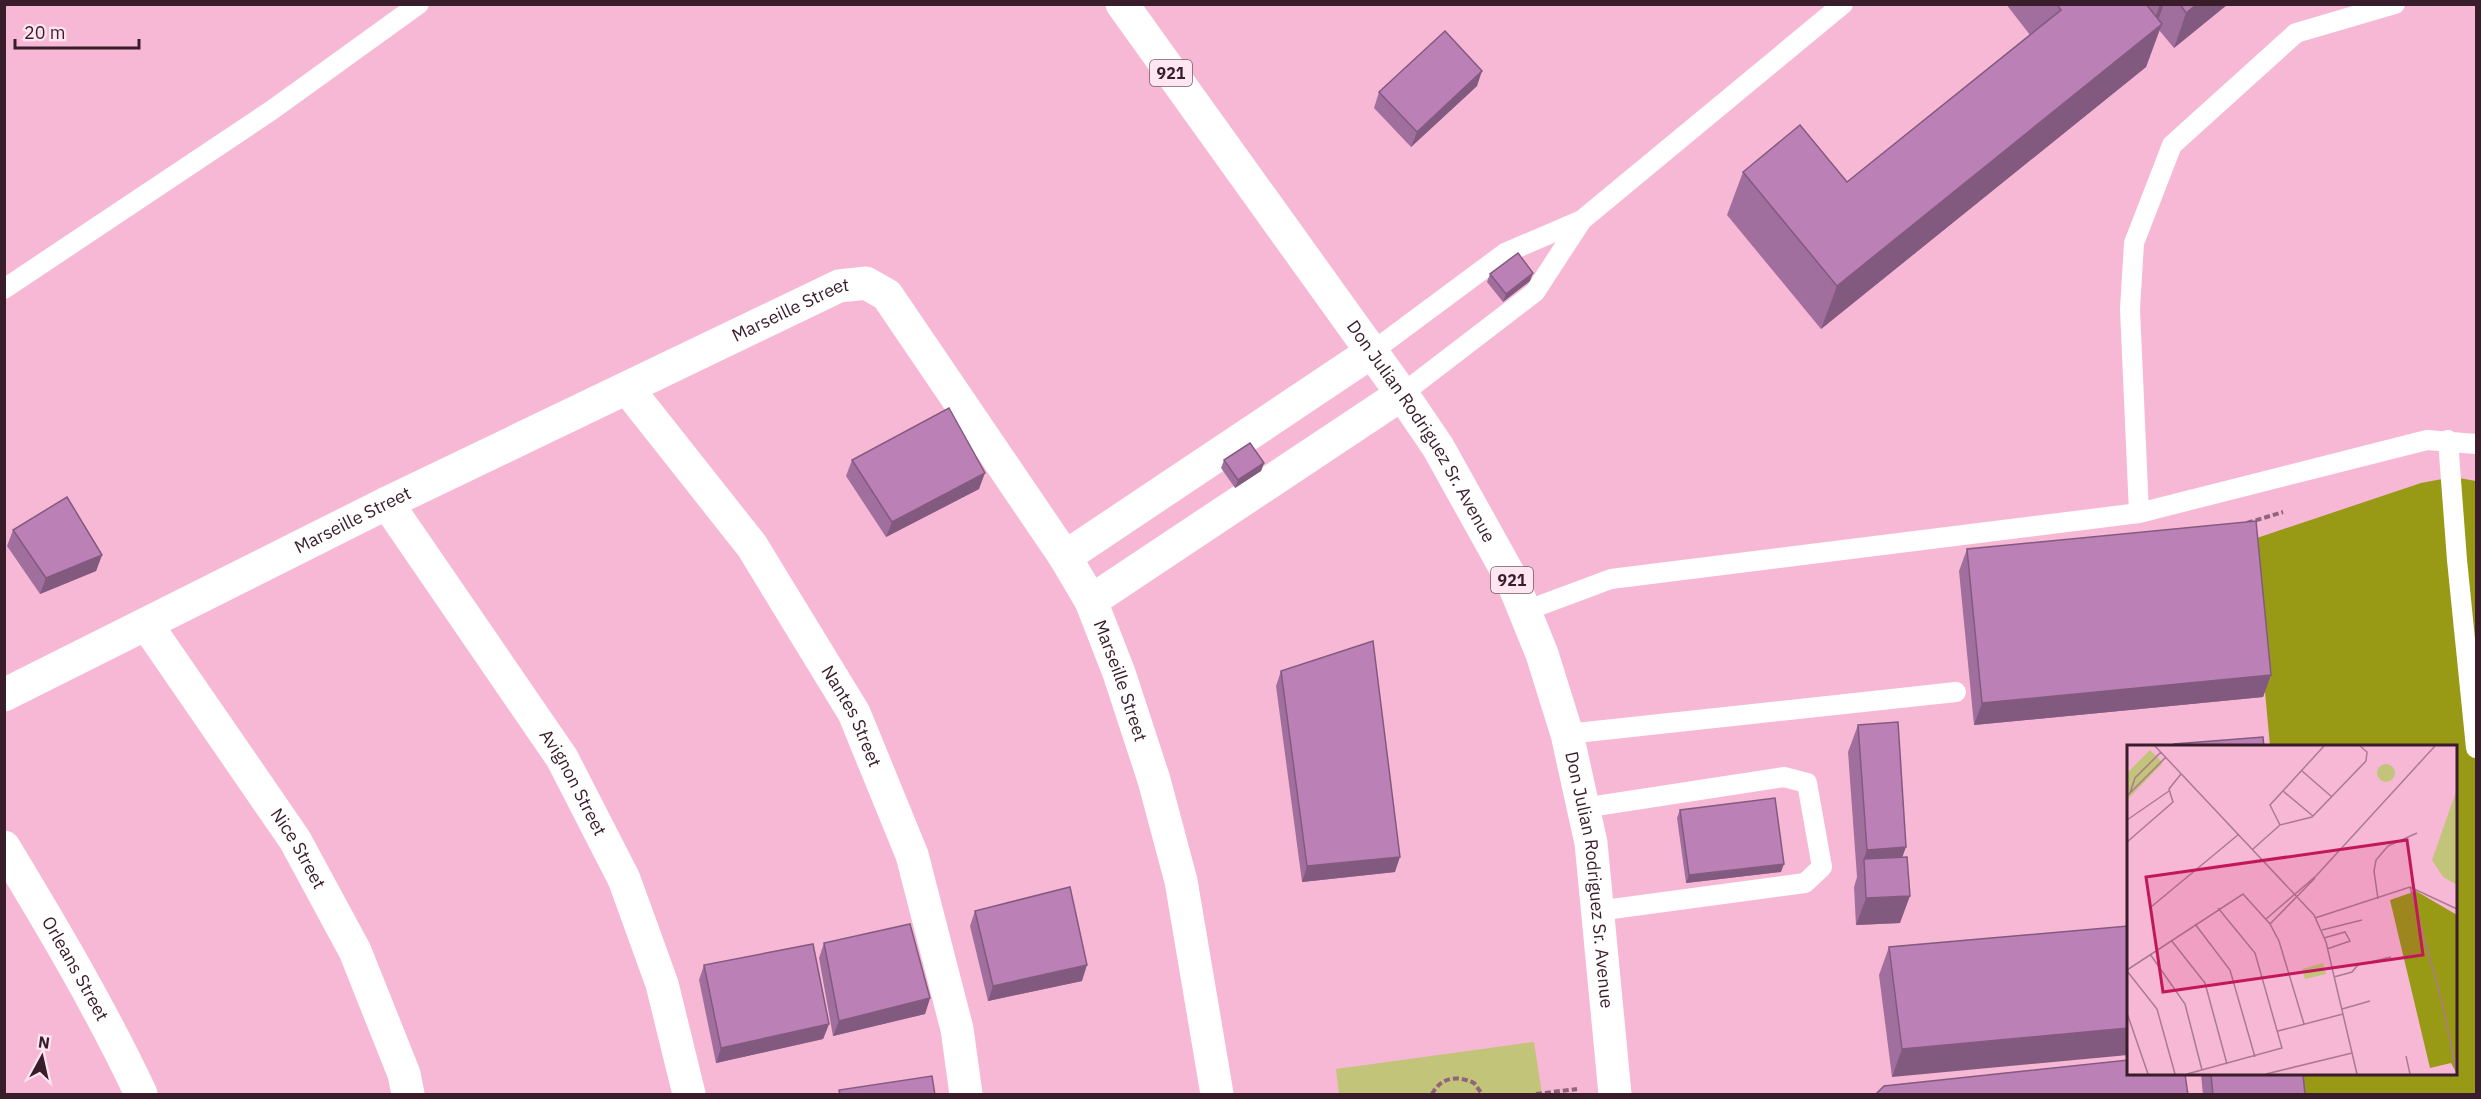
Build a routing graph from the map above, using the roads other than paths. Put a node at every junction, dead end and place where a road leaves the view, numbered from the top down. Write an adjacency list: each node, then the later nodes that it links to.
1 (419, 4): 6 (lane)
2 (1122, 4): 7 (street, Don Julian Rodriguez Sr. Avenue / 921)
3 (1843, 4): 5 (lane)
4 (2395, 4): 13 (lane)
5 (1582, 220): 7 (lane); 9 (lane)
6 (4, 289)
7 (1373, 351): 9 (street, Don Julian Rodriguez Sr. Avenue / 921); 14 (street)
8 (627, 388): 12 (street, Marseille Street); 14 (street, Marseille Street); 28 (street, Nantes Street)
9 (1402, 394): 15 (street); 16 (street, Don Julian Rodriguez Sr. Avenue / 921)
10 (2448, 440): 11 (lane); 13 (lane); 21 (lane)
11 (2476, 444)
12 (387, 503): 17 (street, Marseille Street); 27 (street, Avignon Street)
13 (2139, 513): 16 (lane)
14 (1065, 556): 15 (street, Marseille Street)
15 (1091, 601): 29 (street, Marseille Street)
16 (1526, 611): 20 (street, Don Julian Rodriguez Sr. Avenue / 921)
17 (147, 625): 19 (street, Marseille Street); 26 (street, Nice Street)
18 (1956, 692): 20 (lane)
19 (4, 695)
20 (1567, 734): 22 (street, Don Julian Rodriguez Sr. Avenue / 921)
21 (2476, 748)
22 (1583, 808): 24 (street, Don Julian Rodriguez Sr. Avenue / 921); 24 (lane)
23 (4, 847): 25 (street, Orleans Street)
24 (1597, 910): 30 (street, Don Julian Rodriguez Sr. Avenue / 921)
25 (141, 1095)
26 (408, 1095)
27 (689, 1095)
28 (966, 1095)
29 (1217, 1095)
30 (1615, 1095)

